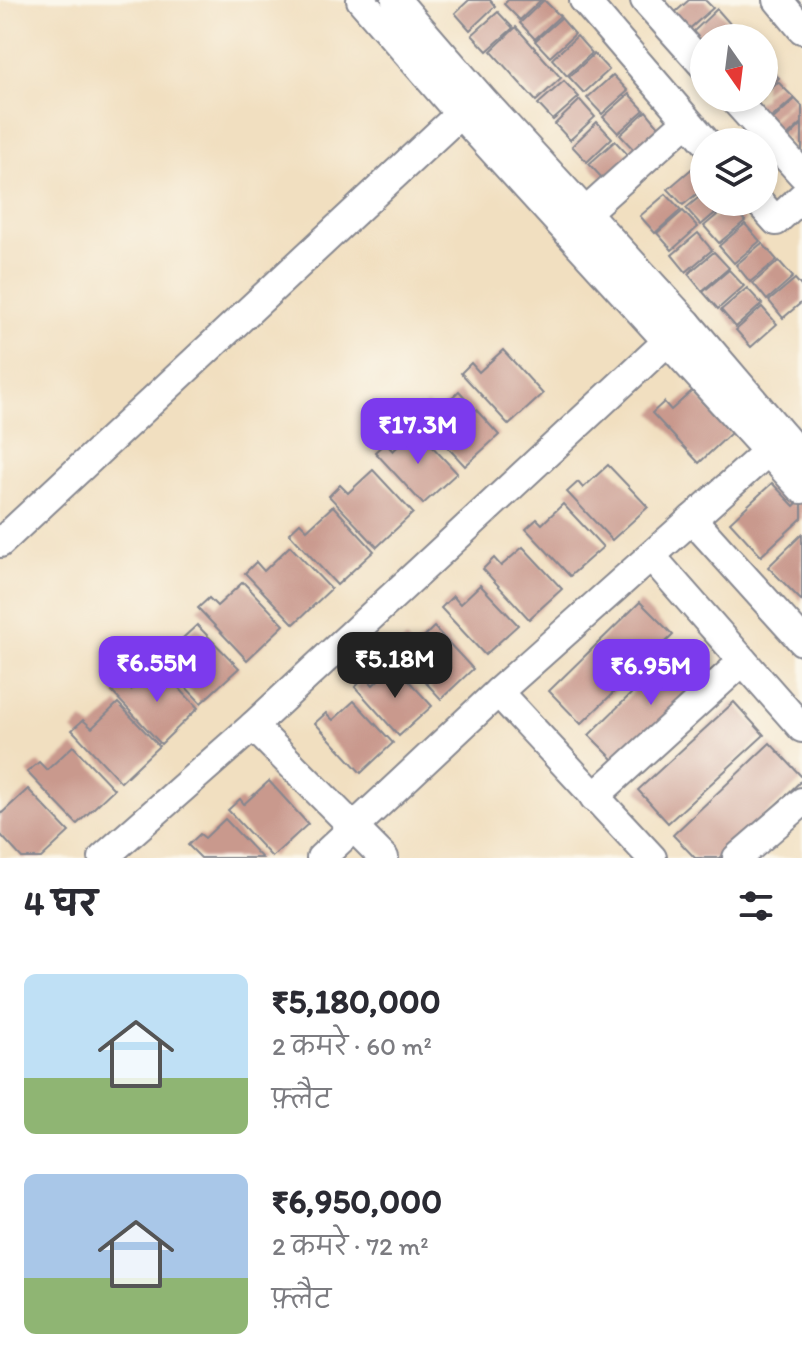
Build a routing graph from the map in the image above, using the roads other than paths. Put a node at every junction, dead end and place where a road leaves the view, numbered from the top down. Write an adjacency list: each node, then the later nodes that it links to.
1 (361, 0): 8 (street)
2 (396, 0): 8 (street)
3 (584, 0): 10 (street)
4 (778, 0): 6 (street)
5 (653, 3): 7 (street)
6 (802, 29)
7 (690, 49)
8 (470, 105): 14 (street); 16 (street); 20 (street)
9 (746, 112): 12 (street)
10 (693, 128)
11 (690, 136): 14 (street)
12 (802, 174)
13 (802, 197): 15 (street)
14 (587, 211): 16 (street)
15 (772, 216)
16 (677, 332): 17 (street); 25 (street)
17 (791, 452): 18 (street); 19 (street)
18 (802, 489)
19 (692, 519): 21 (street); 22 (street)
20 (0, 543)
21 (651, 556): 23 (street); 24 (street)
22 (802, 641)
23 (743, 661): 26 (street); 27 (street)
24 (498, 692): 27 (street); 29 (street)
25 (253, 726): 29 (street); 30 (street)
26 (802, 728)
27 (594, 797): 33 (street)
28 (802, 802): 34 (street)
29 (353, 827): 31 (street); 32 (street)
30 (103, 858)
31 (321, 858)
32 (384, 858)
33 (652, 858)
34 (737, 858)

